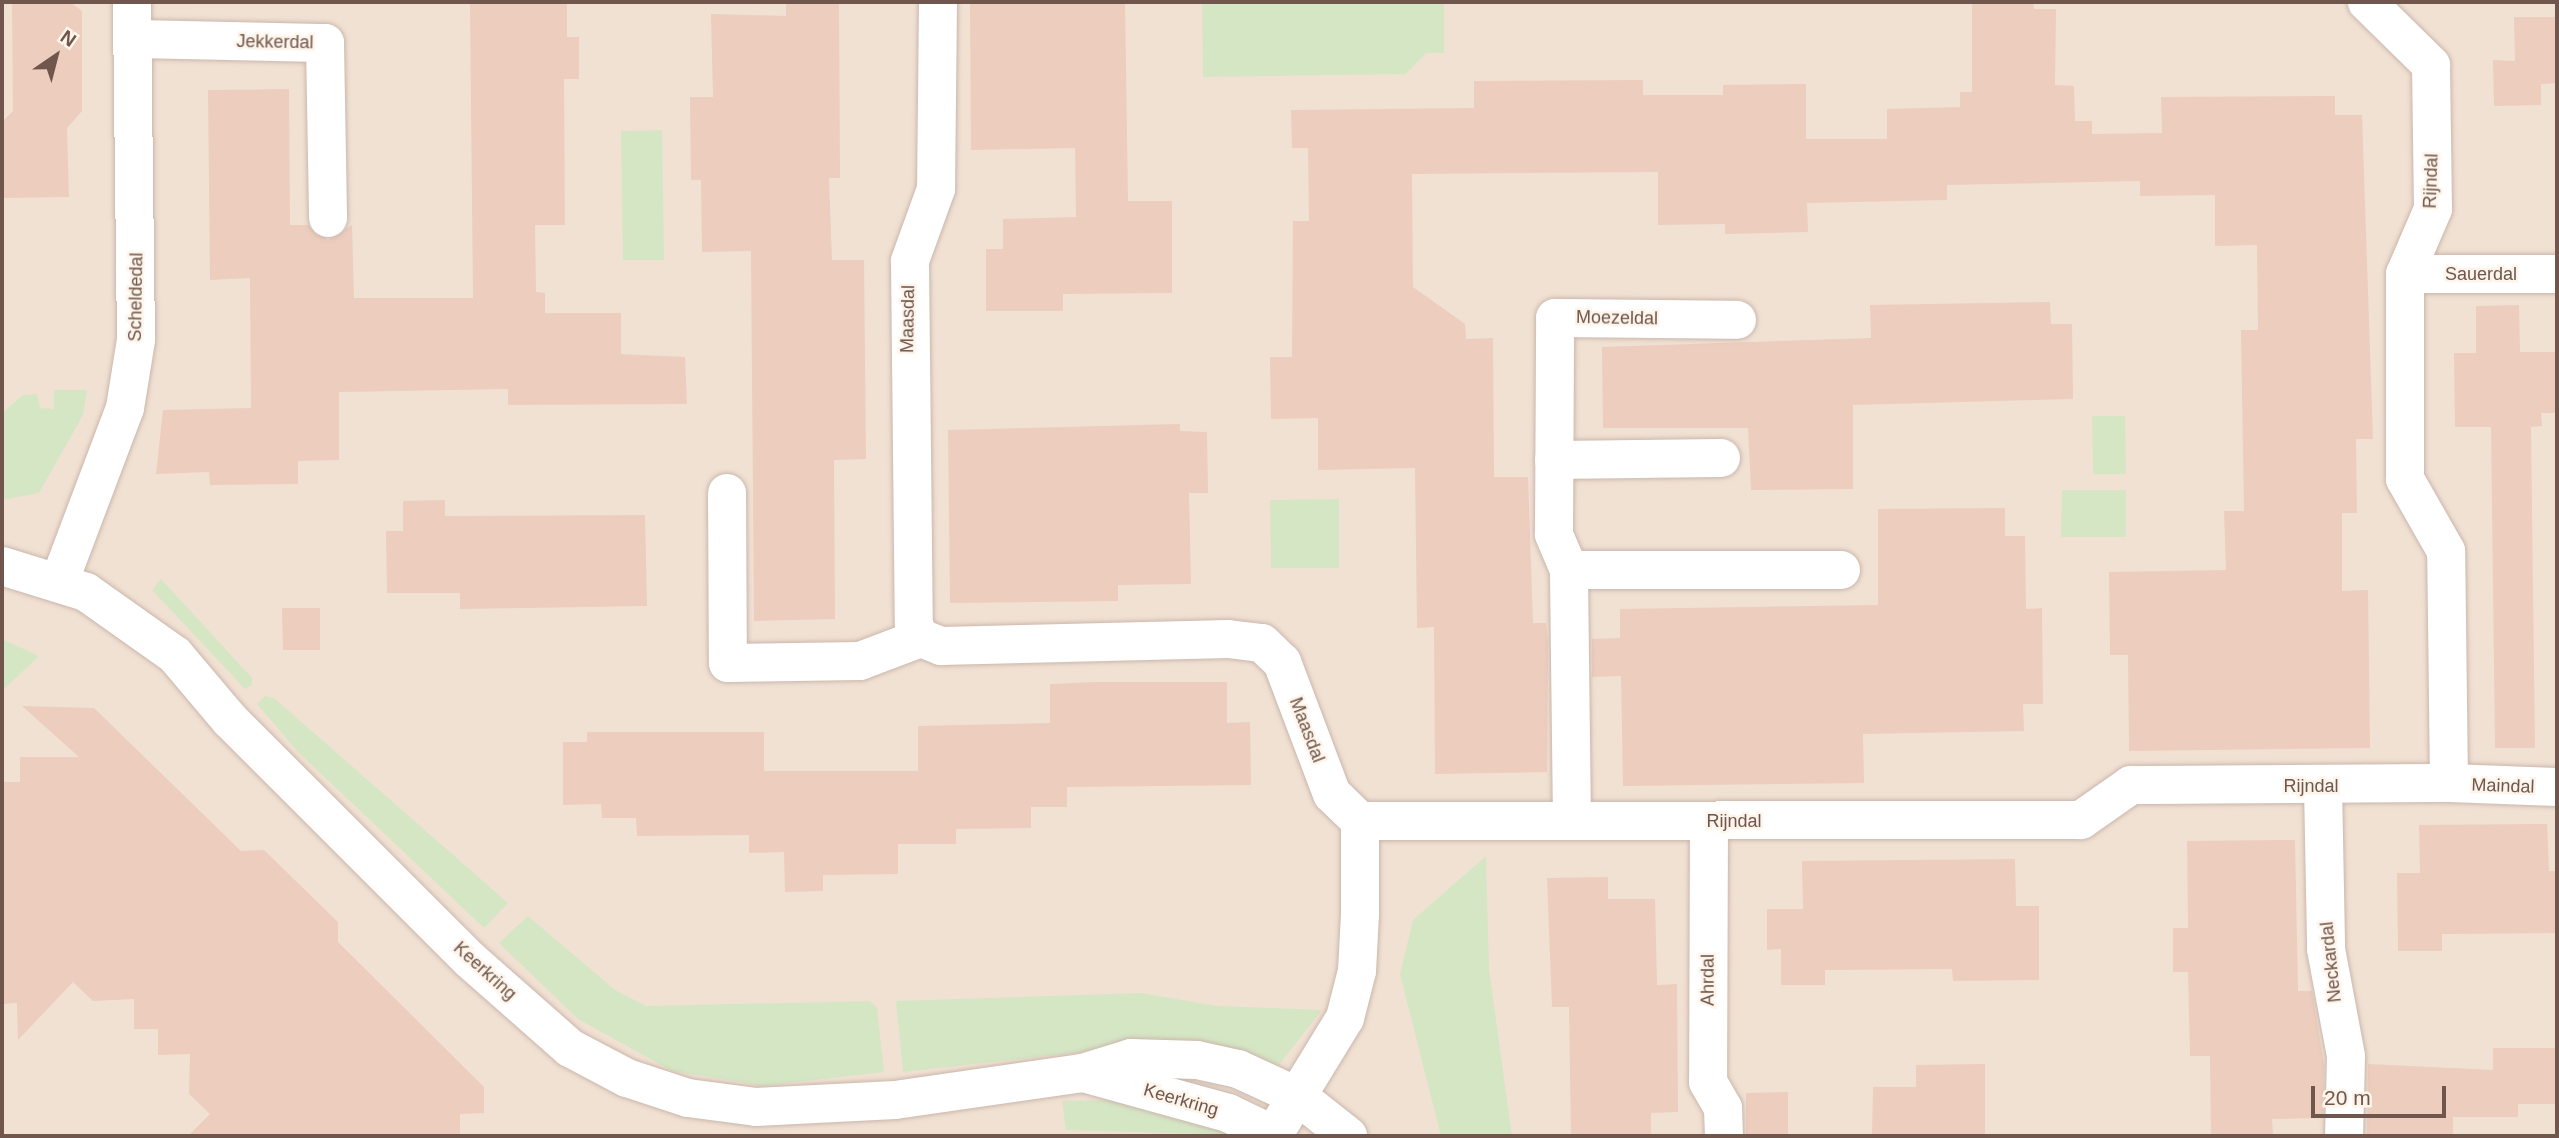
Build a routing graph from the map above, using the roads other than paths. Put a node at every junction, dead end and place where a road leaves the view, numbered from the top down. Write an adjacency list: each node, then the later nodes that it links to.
1 (132, 2): 4 (street, Scheldedal)
2 (938, 2): 16 (street, Maasdal)
3 (2367, 2): 6 (street, Rijndal)
4 (133, 39): 5 (street, Jekkerdal); 15 (street, Scheldedal)
5 (328, 218)
6 (2405, 274): 7 (street, Sauerdal); 17 (street, Rijndal)
7 (2557, 274)
8 (1737, 320): 10 (street, Moezeldal)
9 (1721, 458): 10 (street)
10 (1554, 460): 14 (street, Moezeldal)
11 (727, 493): 16 (street)
12 (2, 566): 15 (street, Keerkring)
13 (1841, 569): 14 (street)
14 (1569, 570): 21 (street, Moezeldal)
15 (60, 580): 23 (street, Keerkring)
16 (921, 638): 20 (street, Maasdal)
17 (2449, 783): 18 (street, Rijndal); 19 (street, Maindal)
18 (2323, 786): 22 (street, Rijndal); 28 (street, Neckardal)
19 (2557, 788)
20 (1360, 821): 21 (street, Rijndal); 24 (street)
21 (1572, 821): 22 (street, Rijndal)
22 (1709, 821): 27 (street, Ahrdal)
23 (1083, 1073): 24 (street, Keerkring); 25 (street, Keerkring)
24 (1299, 1097): 25 (street); 26 (street, Keerkring)
25 (1275, 1135)
26 (1349, 1136)
27 (1724, 1136)
28 (2344, 1136)

